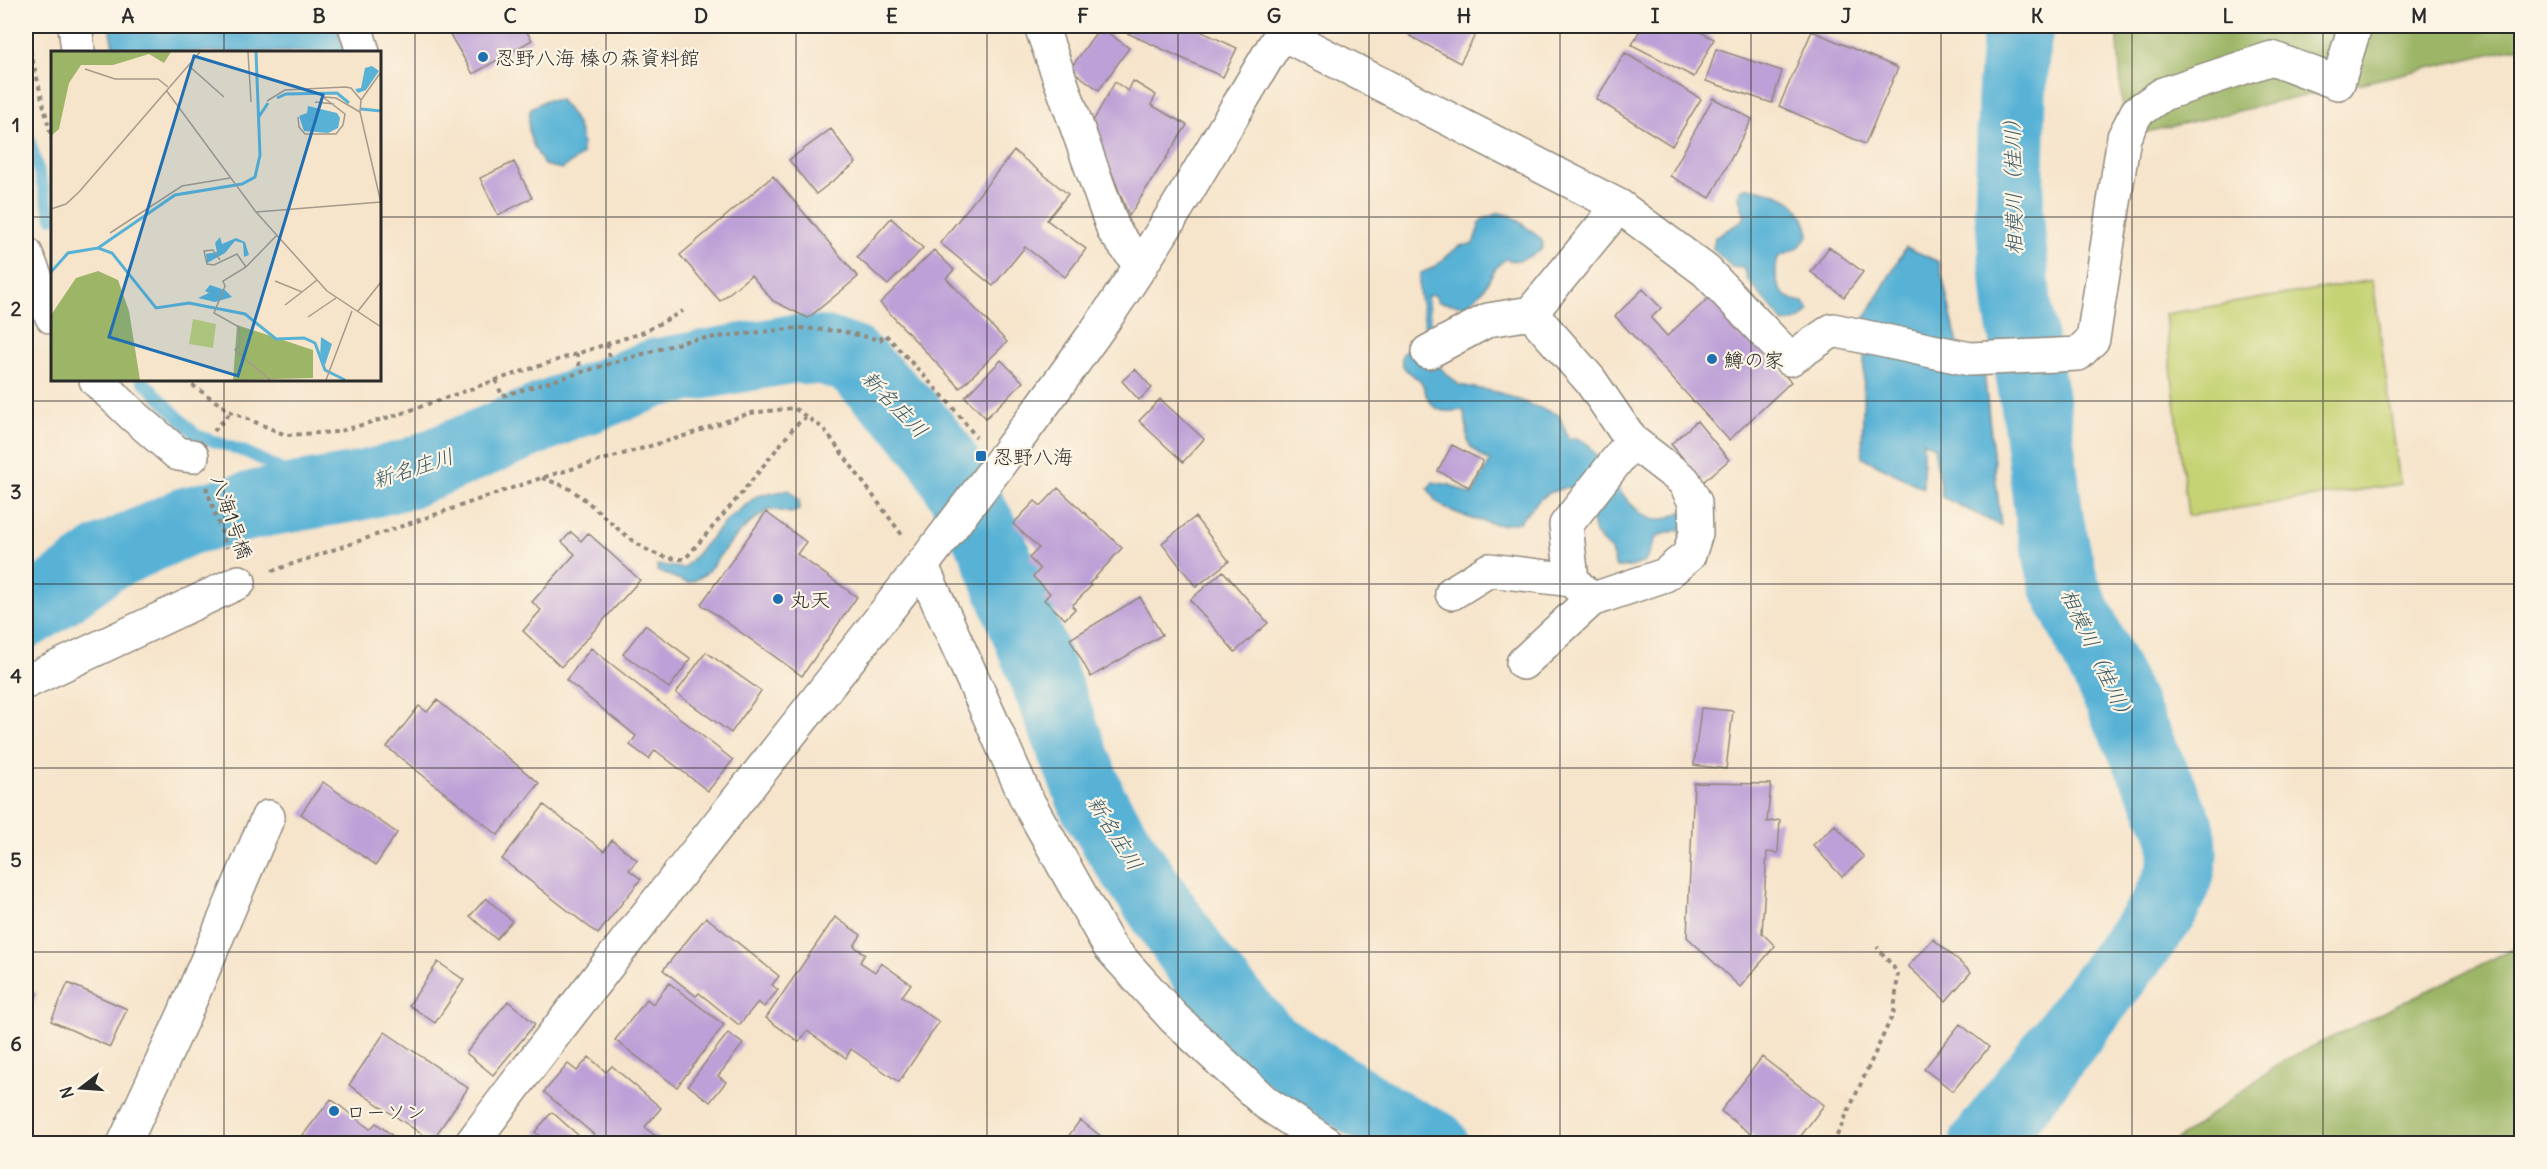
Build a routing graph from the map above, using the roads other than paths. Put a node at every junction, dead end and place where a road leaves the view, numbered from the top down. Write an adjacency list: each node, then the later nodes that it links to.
1 (355, 26): 5 (street)
2 (1041, 26): 8 (street)
3 (2355, 26): 6 (street)
4 (1283, 29): 6 (street); 8 (street)
5 (363, 51)
6 (1619, 206): 9 (street)
7 (26, 254): 10 (street)
8 (1141, 266): 15 (street)
9 (1532, 313): 11 (street); 13 (street)
10 (51, 315)
11 (1428, 352)
12 (97, 381): 14 (street)
13 (1632, 441): 17 (street); 17 (street)
14 (197, 466)
15 (926, 561): 23 (street); 24 (street)
16 (234, 569): 20 (street)
17 (1582, 590): 18 (street); 19 (street)
18 (1452, 593)
19 (1523, 663)
20 (26, 682)
21 (268, 817): 22 (street)
22 (124, 1143)
23 (471, 1143)
24 (1328, 1143)

